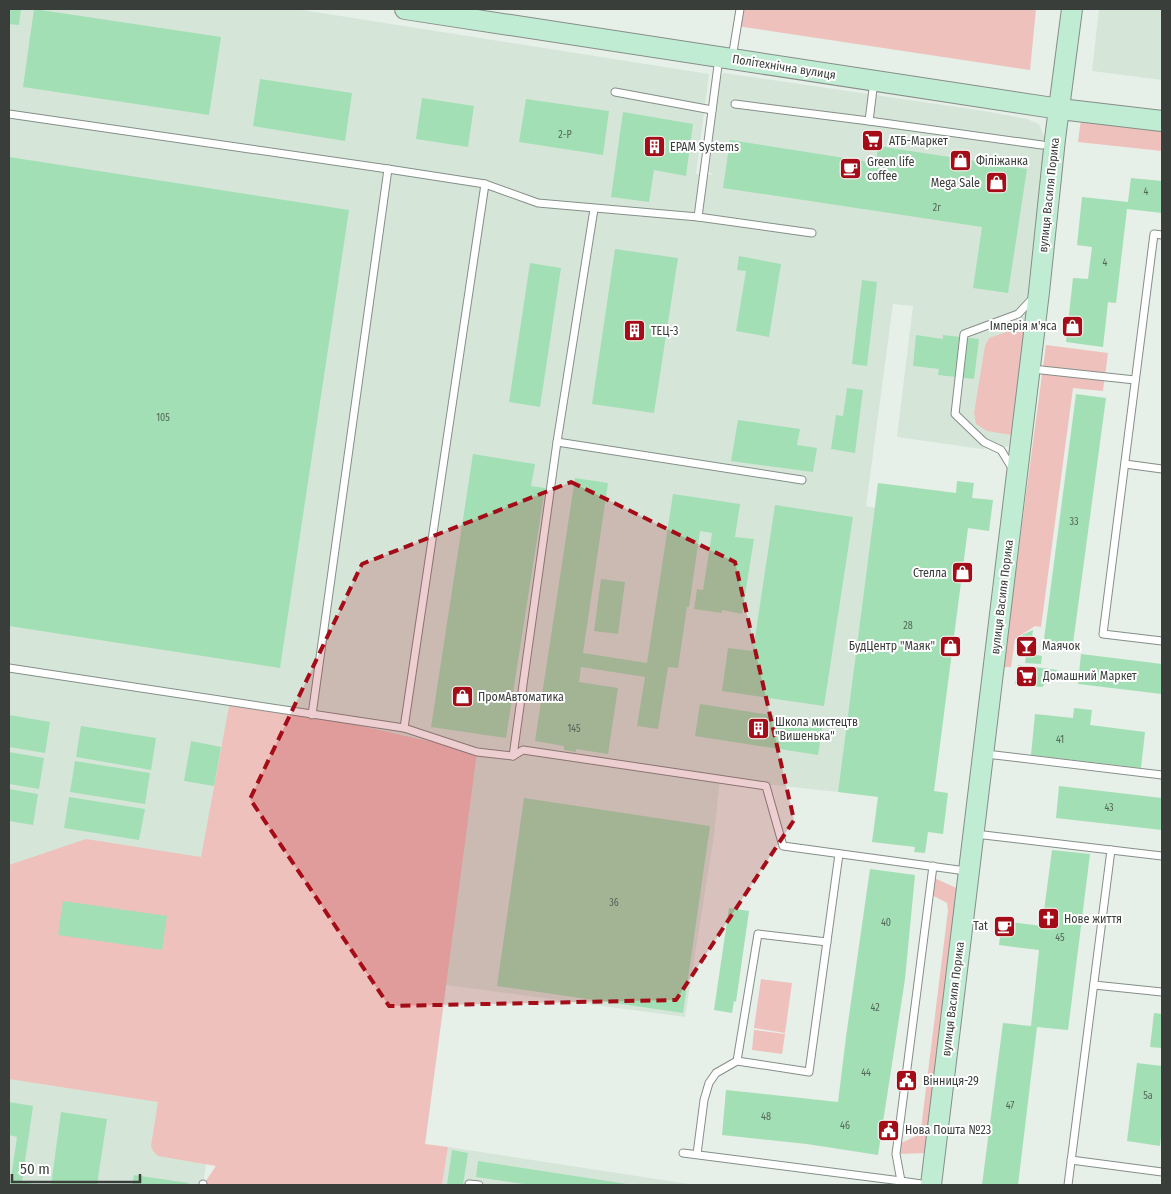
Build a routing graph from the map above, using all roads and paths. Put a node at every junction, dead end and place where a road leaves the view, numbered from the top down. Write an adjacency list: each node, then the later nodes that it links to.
1 (405, 9): 4 (street, Політехнічна вулиця)
2 (740, 9): 4 (lane)
3 (1072, 9): 9 (street, вулиця Василя Порика)
4 (726, 58): 5 (street, Політехнічна вулиця); 8 (lane)
5 (874, 81): 9 (street, Політехнічна вулиця); 11 (lane)
6 (615, 92): 8 (lane)
7 (735, 104): 11 (lane)
8 (712, 110): 17 (lane)
9 (1060, 110): 12 (street, Політехнічна вулиця); 20 (street, вулиця Василя Порика)
10 (9, 114): 14 (lane)
11 (869, 121): 13 (lane)
12 (1162, 121)
13 (1042, 145)
14 (388, 169): 15 (lane); 30 (lane)
15 (485, 184): 16 (lane); 31 (lane)
16 (594, 209): 17 (lane); 23 (lane)
17 (698, 217): 18 (lane)
18 (812, 233)
19 (1162, 235): 22 (lane)
20 (1039, 292): 21 (street, вулиця Василя Порика); 26 (lane)
21 (1030, 368): 22 (lane); 26 (street, вулиця Василя Порика)
22 (1135, 380): 24 (lane)
23 (557, 442): 27 (lane); 33 (lane)
24 (1125, 464): 25 (lane); 28 (lane)
25 (1162, 469)
26 (1016, 476): 32 (street, вулиця Василя Порика)
27 (802, 480)
28 (1162, 641)
29 (9, 668): 30 (lane)
30 (312, 714): 31 (lane)
31 (404, 728): 33 (lane)
32 (983, 754): 34 (lane); 35 (street, вулиця Василя Порика)
33 (513, 756): 37 (lane)
34 (1162, 775)
35 (973, 834): 36 (lane); 40 (street, вулиця Василя Порика)
36 (1111, 850): 38 (lane); 42 (lane)
37 (838, 854): 39 (lane); 41 (lane)
38 (1162, 856)
39 (933, 866): 40 (lane); 49 (lane)
40 (969, 871): 52 (street, вулиця Василя Порика)
41 (827, 942): 44 (lane); 44 (lane)
42 (1094, 985): 43 (lane); 47 (lane)
43 (1162, 992)
44 (737, 1061): 46 (lane)
45 (683, 1152): 46 (lane)
46 (698, 1154): 49 (lane)
47 (1071, 1160): 48 (lane); 53 (lane)
48 (1162, 1172)
49 (901, 1181): 52 (lane)
50 (469, 1185): 51 (lane)
51 (480, 1185)
52 (931, 1185)
53 (1068, 1185)

